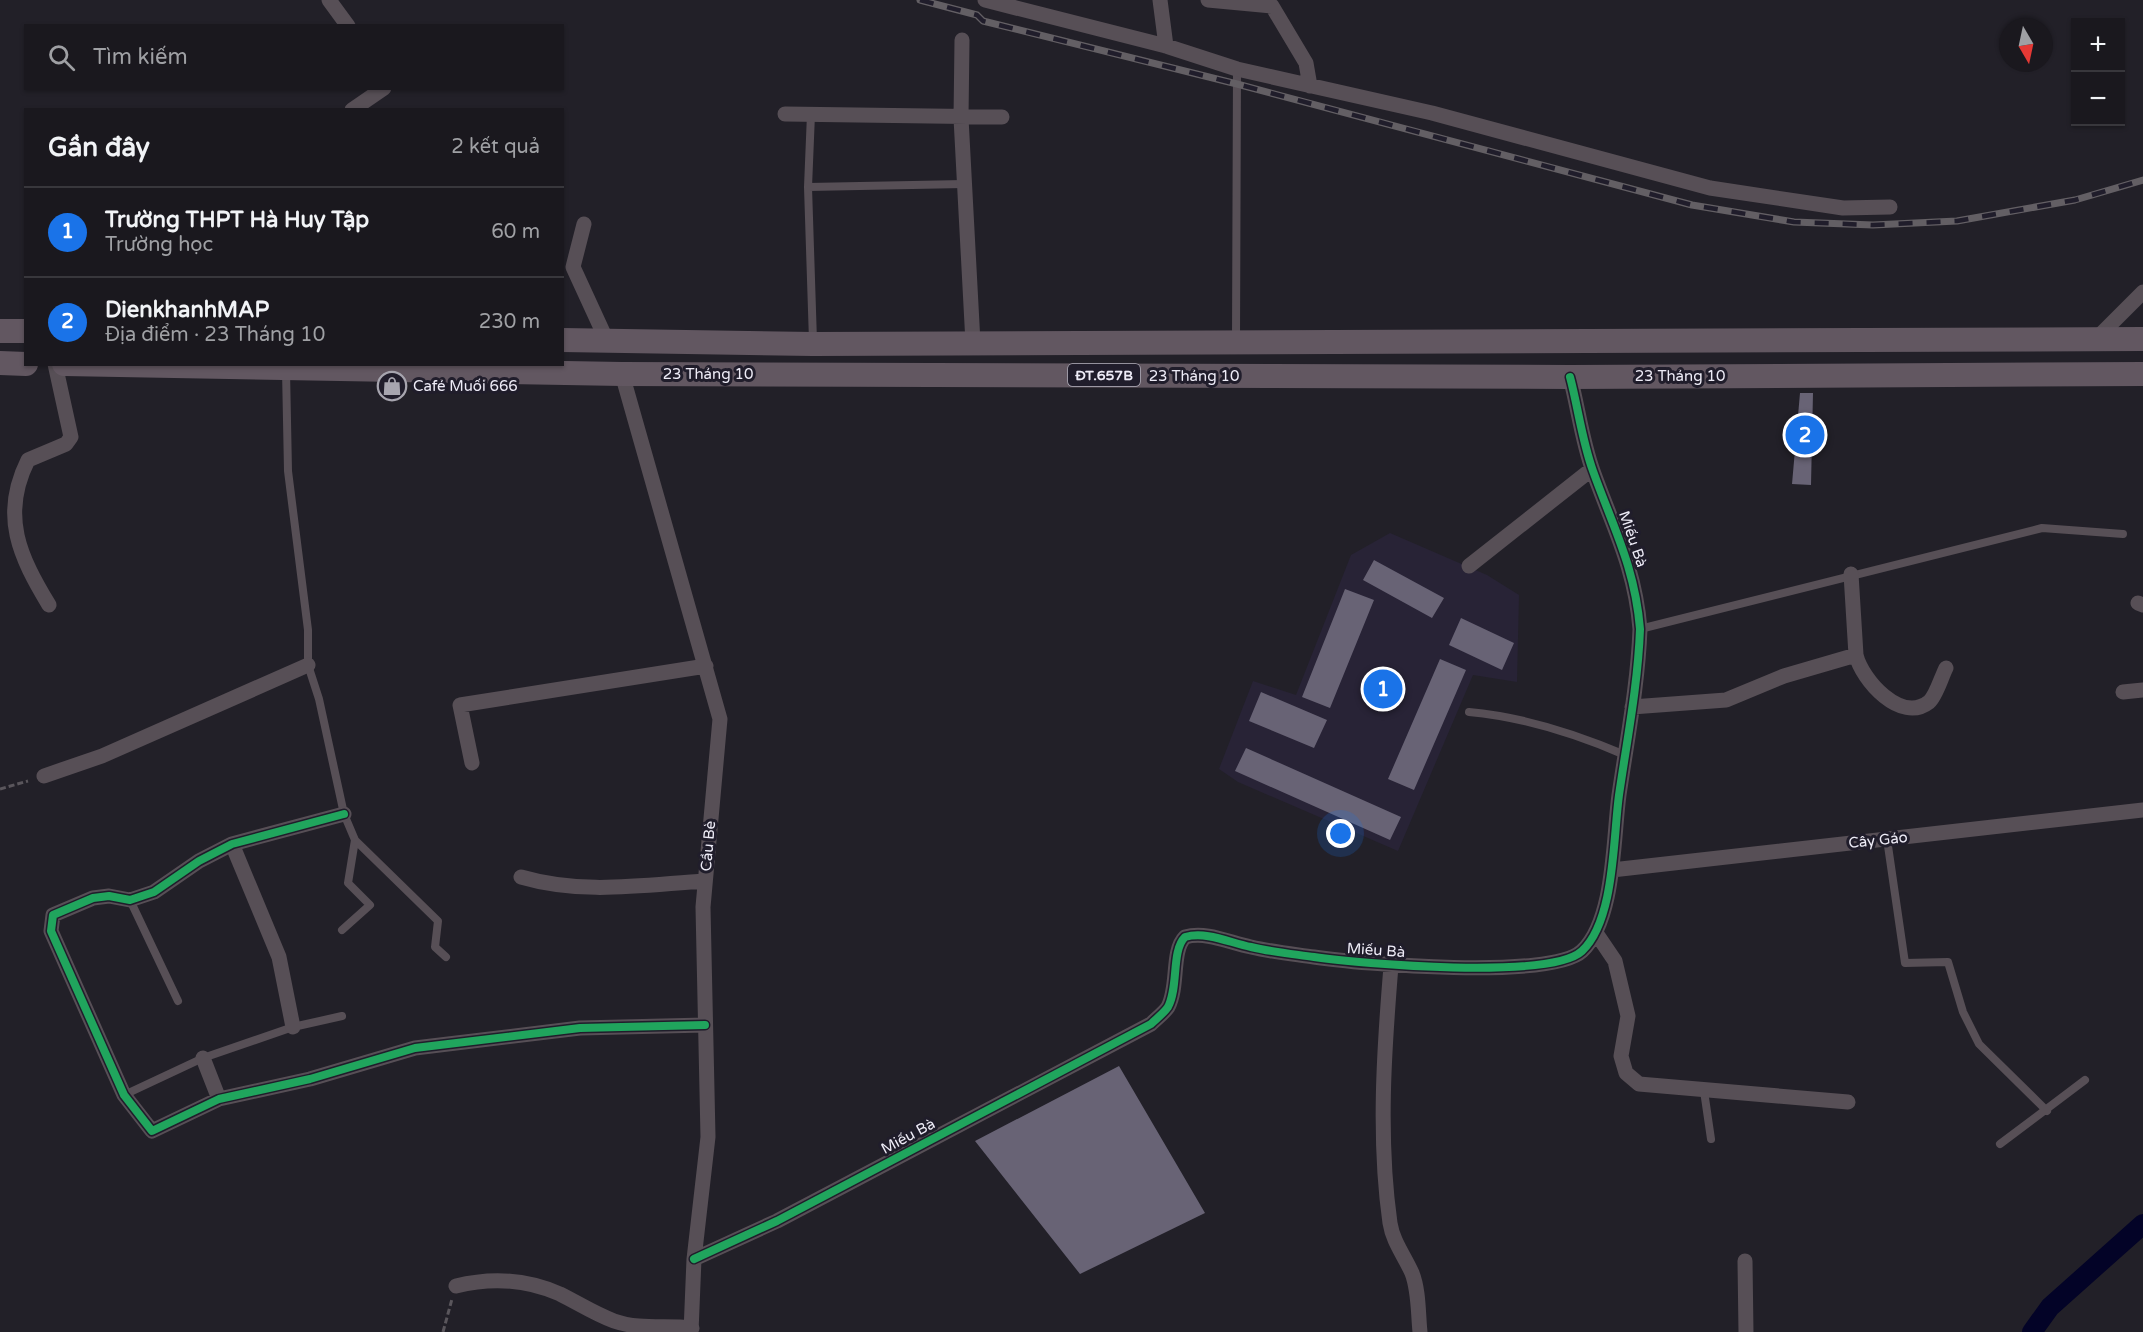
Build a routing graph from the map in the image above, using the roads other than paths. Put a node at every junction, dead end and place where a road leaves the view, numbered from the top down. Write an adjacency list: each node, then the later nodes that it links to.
1 (329, 0): 5 (street)
2 (985, 0): 7 (street)
3 (1160, 0): 7 (street)
4 (1208, 0): 9 (street)
5 (347, 24)
6 (962, 40): 14 (street)
7 (1166, 46): 8 (street)
8 (1237, 69): 9 (street); 28 (lane)
9 (1310, 86): 18 (street)
10 (381, 90): 11 (street)
11 (355, 108)
12 (785, 114): 13 (street)
13 (811, 114): 14 (street); 17 (lane)
14 (961, 117): 15 (street); 16 (street)
15 (1002, 117)
16 (964, 184): 17 (lane); 29 (street)
17 (808, 187): 30 (lane)
18 (1890, 207)
19 (584, 224): 26 (street)
20 (2143, 292): 25 (street)
21 (0, 331): 22 (main road)
22 (24, 331)
23 (2143, 339): 25 (main road, 23 Tháng 10 / ĐT.657B)
24 (564, 340): 26 (main road, 23 Tháng 10 / ĐT.657B)
25 (2095, 340): 27 (main road, 23 Tháng 10 / ĐT.657B); 38 (main road)
26 (607, 341): 30 (main road, 23 Tháng 10 / ĐT.657B); 36 (main road)
27 (1569, 341): 28 (main road, 23 Tháng 10 / ĐT.657B); 39 (main road)
28 (1236, 342): 29 (main road, 23 Tháng 10 / ĐT.657B)
29 (973, 343): 30 (main road, 23 Tháng 10 / ĐT.657B)
30 (813, 344)
31 (0, 363): 32 (main road)
32 (24, 364)
33 (55, 366): 44 (street)
34 (153, 366): 35 (main road, 23 Tháng 10 / ĐT.657B)
35 (286, 369): 36 (main road, 23 Tháng 10 / ĐT.657B); 47 (lane)
36 (622, 374): 39 (main road, 23 Tháng 10 / ĐT.657B); 48 (street, Cầu Bè)
37 (2143, 374): 38 (main road, 23 Tháng 10 / ĐT.657B)
38 (2095, 375): 39 (main road, 23 Tháng 10 / ĐT.657B)
39 (1570, 377): 40 (street, Miếu Bà)
40 (1592, 469): 42 (street); 45 (street, Miếu Bà)
41 (2123, 534): 43 (lane)
42 (1470, 566)
43 (1851, 574): 45 (lane); 46 (street)
44 (49, 605)
45 (1640, 628): 52 (street, Miếu Bà)
46 (1856, 655): 49 (street); 52 (street)
47 (308, 665): 56 (street); 58 (lane)
48 (706, 666): 55 (street); 64 (street, Cầu Bè)
49 (1946, 668)
50 (2143, 690): 51 (street)
51 (2123, 692)
52 (1632, 707): 54 (street, Miếu Bà)
53 (1469, 712): 54 (lane)
54 (1625, 755): 62 (street, Miếu Bà)
55 (472, 764)
56 (44, 776)
57 (2143, 810): 59 (street, Cây Gáo)
58 (344, 814): 60 (lane); 61 (street)
59 (1887, 839): 62 (street, Cây Gáo); 80 (lane)
60 (355, 840): 66 (lane); 68 (lane)
61 (232, 844): 65 (street); 73 (street)
62 (1612, 870): 67 (street, Miếu Bà)
63 (521, 877): 64 (street)
64 (705, 880): 72 (street, Cầu Bè)
65 (130, 900): 70 (lane); 77 (street)
66 (342, 930)
67 (1596, 933): 69 (street, Miếu Bà); 76 (street)
68 (446, 957)
69 (1391, 966): 83 (street, Miếu Bà); 87 (street)
70 (178, 1001)
71 (342, 1016): 73 (lane)
72 (705, 1024): 78 (street); 83 (street, Cầu Bè)
73 (293, 1027): 74 (lane)
74 (203, 1058): 77 (lane); 78 (street)
75 (2085, 1080): 80 (lane)
76 (1704, 1091): 79 (street); 81 (lane)
77 (124, 1095): 78 (street)
78 (219, 1099)
79 (1848, 1102)
80 (2047, 1111): 82 (lane)
81 (1711, 1139)
82 (2000, 1144)
83 (694, 1259): 86 (street, Cầu Bè)
84 (1744, 1261): 88 (street)
85 (456, 1286): 86 (street)
86 (692, 1330)
87 (1420, 1332)
88 (1746, 1332)

